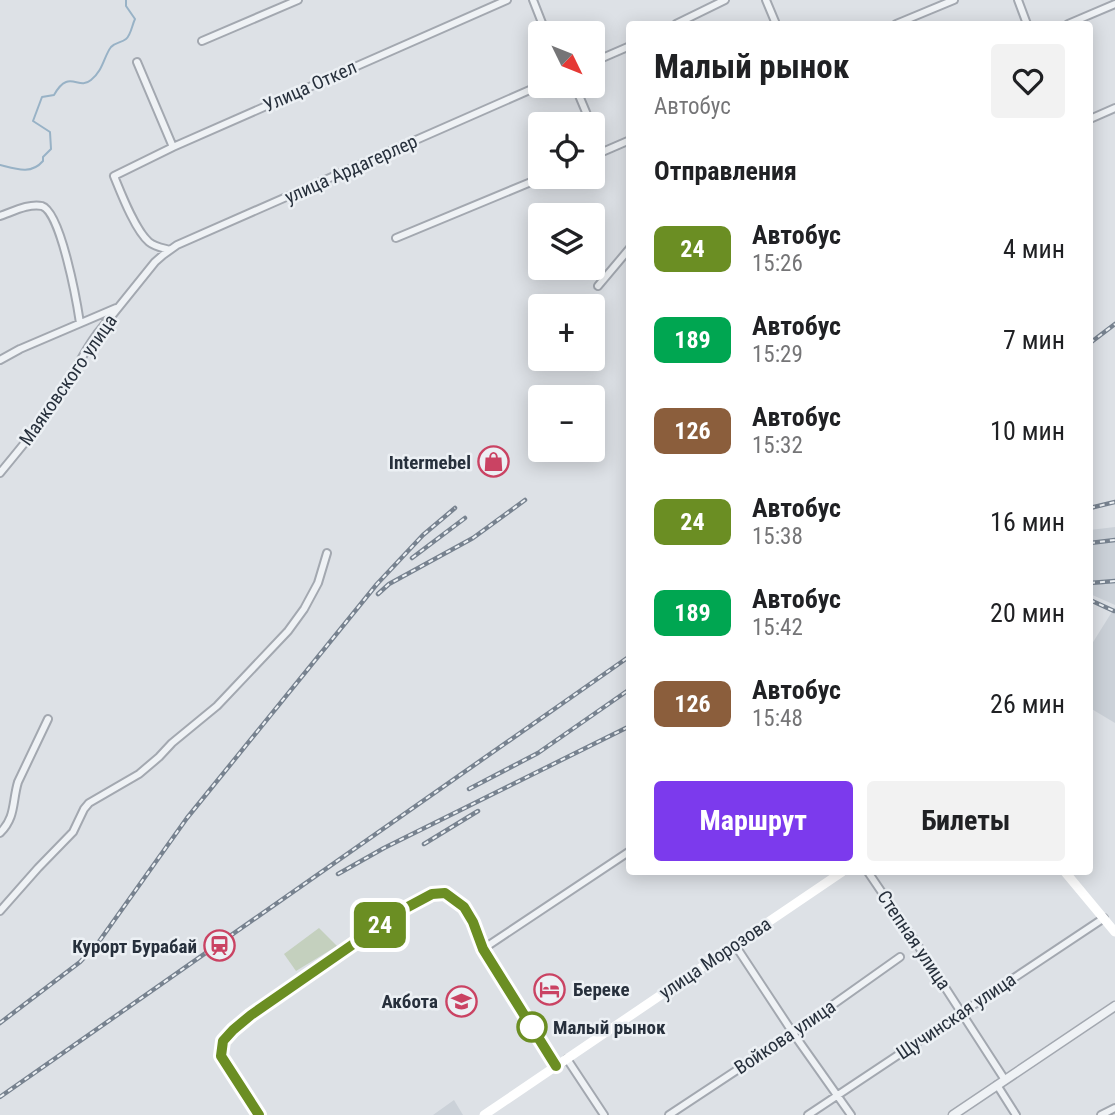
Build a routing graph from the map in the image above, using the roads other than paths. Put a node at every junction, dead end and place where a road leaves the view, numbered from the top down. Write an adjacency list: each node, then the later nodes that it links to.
1 (298, 0): 15 (street)
2 (508, 0): 23 (street, Улица Откел)
3 (533, 0): 9 (street)
4 (725, 0): 10 (street)
5 (766, 0): 11 (street)
6 (954, 0): 12 (street)
7 (1018, 0): 13 (street)
8 (1115, 4): 14 (street)
9 (542, 21)
10 (682, 21)
11 (775, 21)
12 (903, 21)
13 (1026, 21)
14 (1075, 21)
15 (202, 41)
16 (626, 48): 17 (street)
17 (606, 56)
18 (137, 62): 23 (street)
19 (528, 91): 28 (street, улица Ардагерлер)
20 (1115, 108): 21 (street)
21 (1093, 118)
22 (626, 142): 24 (street)
23 (173, 147): 28 (street, Улица Откел)
24 (605, 151)
25 (528, 183): 27 (street)
26 (0, 216): 33 (street)
27 (396, 238)
28 (170, 250): 30 (street, улица Ардагерлер)
29 (626, 253): 31 (street)
30 (163, 255): 32 (street, Маяковского улица)
31 (598, 286)
32 (120, 307): 33 (street); 35 (street, Маяковского улица)
33 (80, 323): 34 (street)
34 (0, 360)
35 (0, 473)
36 (327, 553): 43 (street)
37 (48, 719): 38 (street)
38 (0, 833)
39 (626, 854): 47 (street)
40 (838, 875): 46 (main road, улица Морозова)
41 (870, 875): 50 (street, Степная улица)
42 (1068, 875): 44 (main road)
43 (0, 911)
44 (1104, 918): 45 (main road); 50 (street, Щучинская улица)
45 (1115, 932)
46 (735, 945): 51 (street); 52 (main road, улица Морозова)
47 (483, 949): 53 (street); 57 (street)
48 (900, 957): 51 (street, Войкова улица)
49 (1115, 1006): 54 (street)
50 (961, 1013): 54 (street, Степная улица); 55 (street, Щучинская улица)
51 (793, 1033): 55 (street); 60 (street, Войкова улица)
52 (567, 1059): 53 (main road, улица Морозова); 59 (street)
53 (556, 1066): 58 (main road, улица Морозова)
54 (1001, 1082): 63 (street); 64 (street, Степная улица)
55 (837, 1095): 61 (street, Щучинская улица); 62 (street)
56 (1115, 1108): 65 (street)
57 (259, 1115)
58 (484, 1115)
59 (604, 1115)
60 (669, 1115)
61 (808, 1115)
62 (851, 1115)
63 (953, 1115)
64 (1016, 1115)
65 (1101, 1115)

